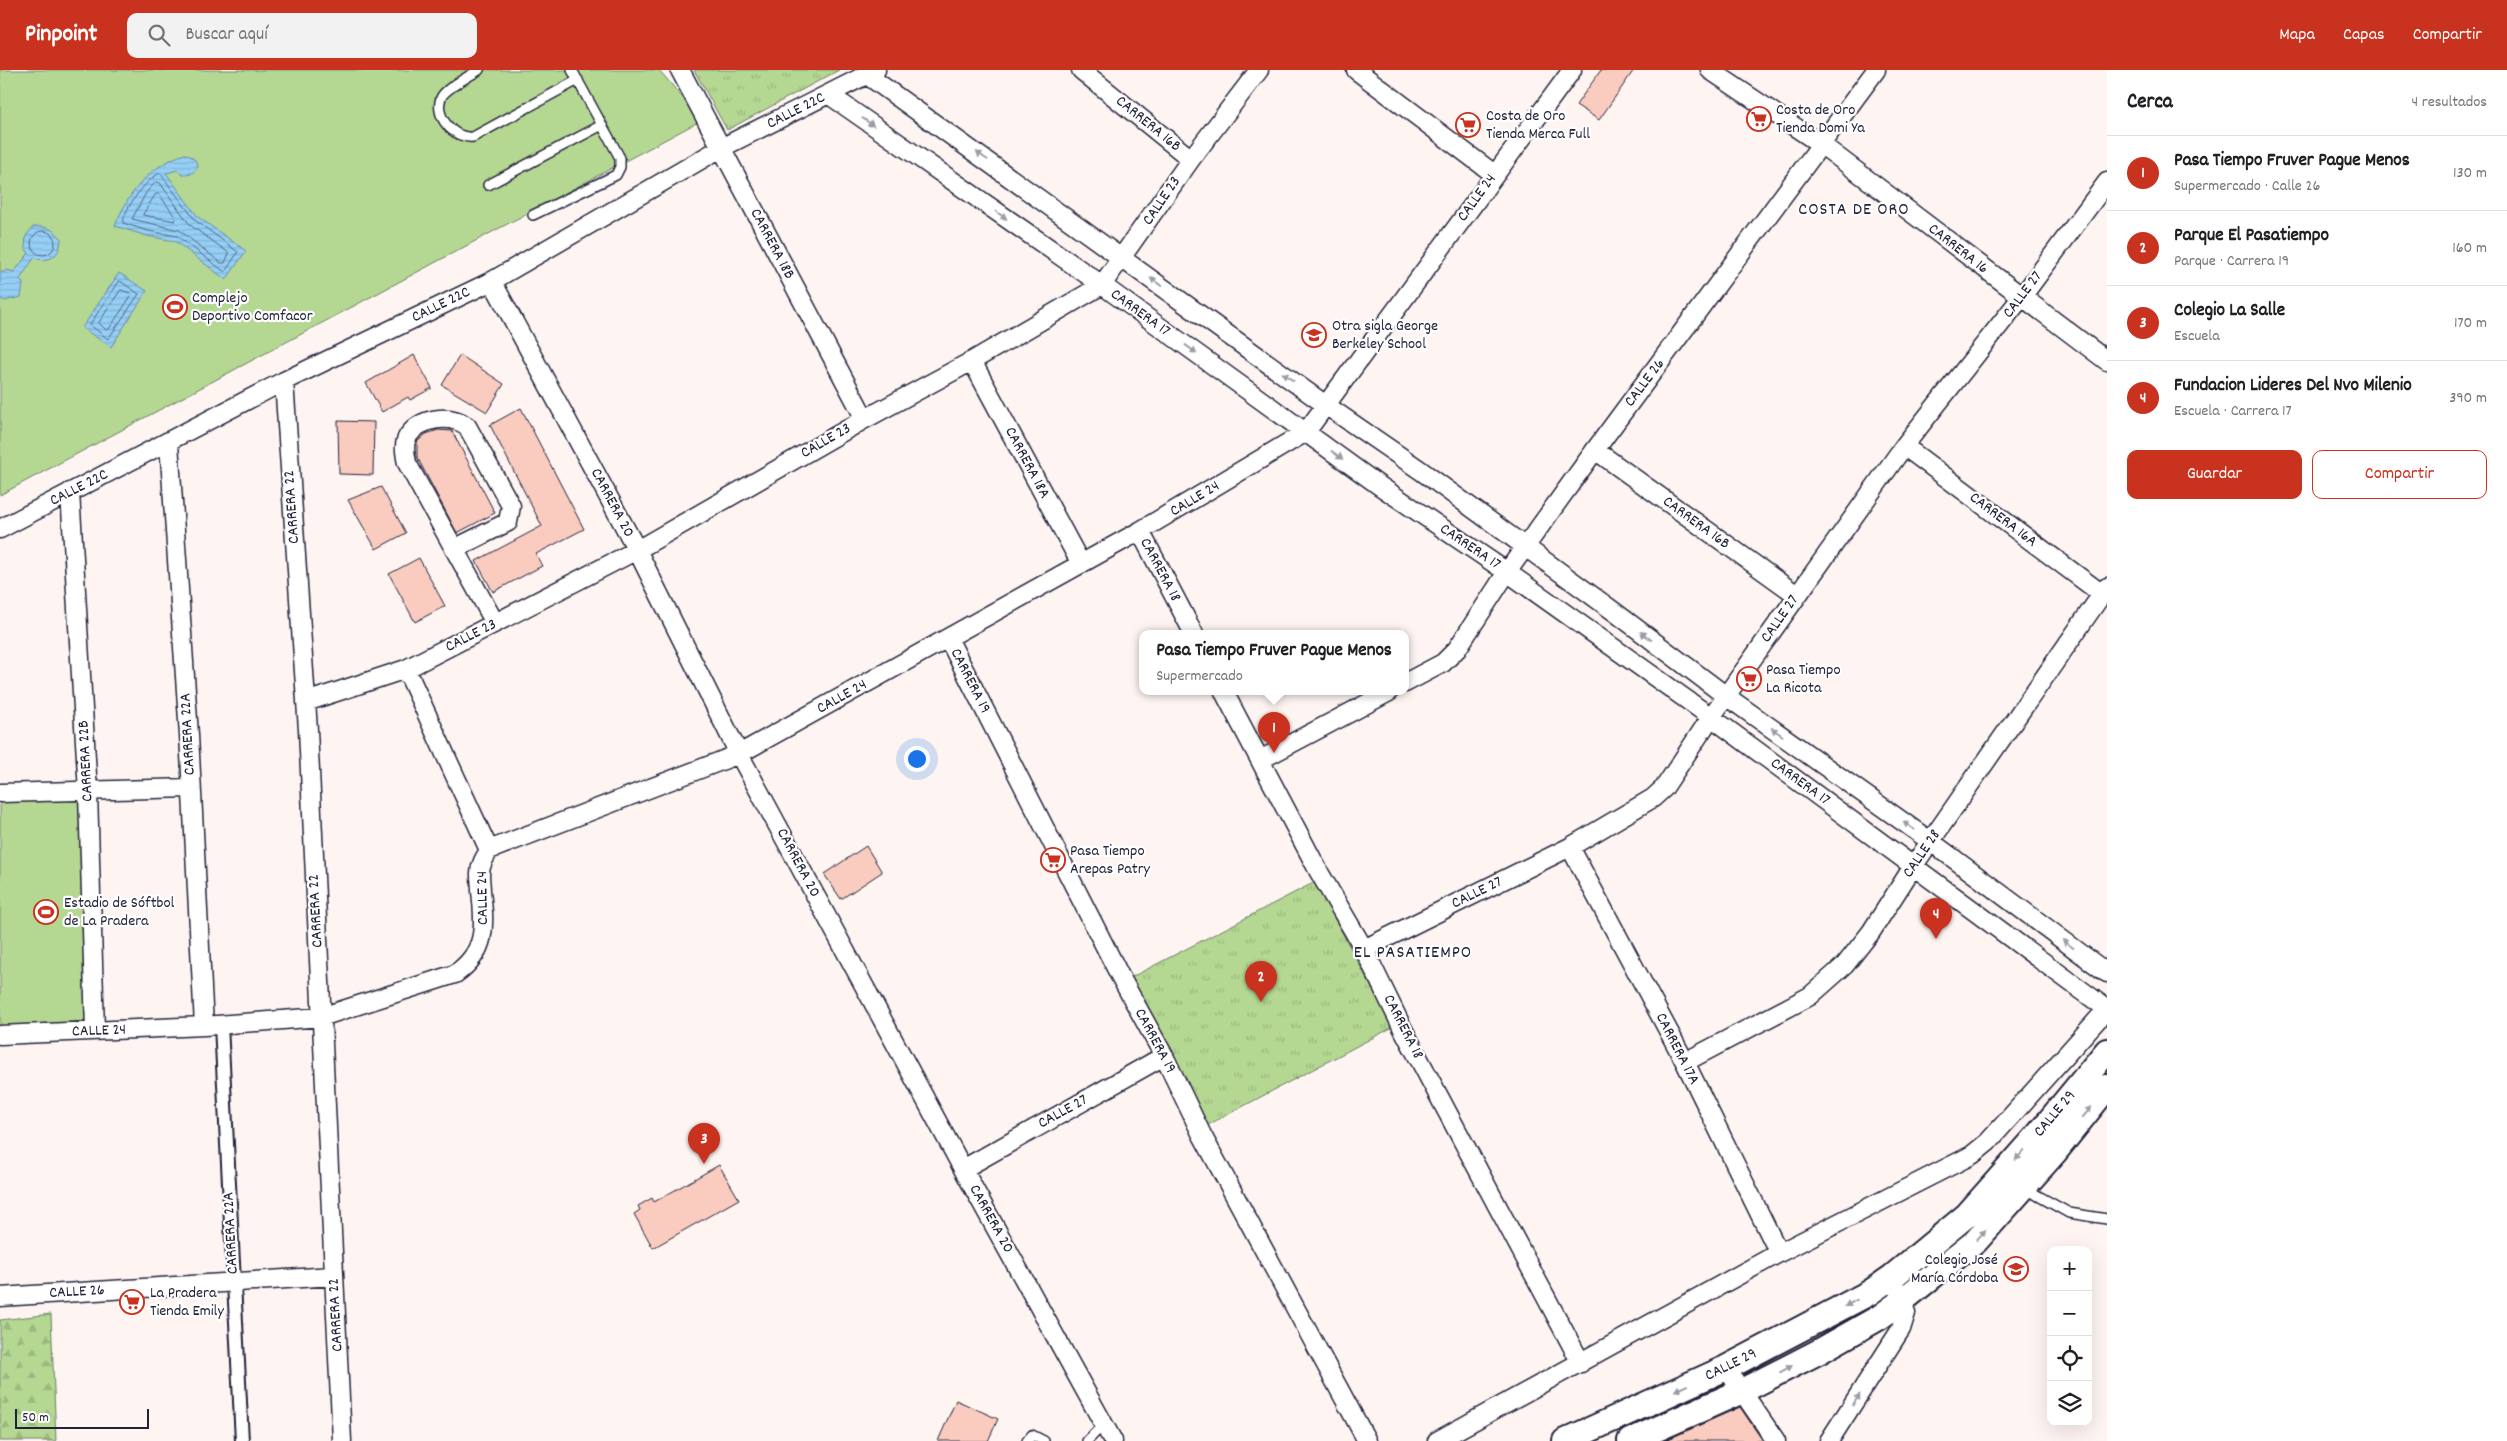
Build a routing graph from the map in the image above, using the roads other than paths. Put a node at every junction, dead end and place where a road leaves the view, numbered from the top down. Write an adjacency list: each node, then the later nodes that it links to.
1 (479, 70): 11 (lane)
2 (572, 70): 11 (lane)
3 (680, 70): 15 (street, CARRERA 18B)
4 (1081, 70): 16 (street, CARRERA 16B)
5 (1259, 70): 16 (street, CALLE 23)
6 (1356, 70): 17 (street)
7 (1572, 70): 17 (street, CALLE 24)
8 (1710, 70): 14 (street, CARRERA 16)
9 (1876, 70): 14 (street, CALLE 26)
10 (872, 72): 12 (street, CALLE 22C); 21 (street, CARRERA 17, one-way to 10)
11 (578, 80): 13 (lane)
12 (828, 94): 15 (street, CALLE 22C); 23 (street, CARRERA 17, one-way to 23)
13 (602, 125): 19 (lane); 20 (lane)
14 (1822, 144): 24 (street, CARRERA 16); 33 (street, CALLE 26)
15 (721, 148): 22 (street, CALLE 22C); 29 (street, CARRERA 18B)
16 (1191, 159): 21 (street, CALLE 23)
17 (1494, 174): 28 (street, CALLE 24)
18 (2107, 182): 24 (street, CALLE 27)
19 (488, 185)
20 (533, 215)
21 (1123, 258): 23 (street, CALLE 23); 28 (street, CARRERA 17, one-way to 21)
22 (492, 281): 27 (street, CALLE 22C); 39 (street, CARRERA 20)
23 (1102, 285): 25 (street, CALLE 23); 30 (street, CARRERA 17, one-way to 30)
24 (2021, 298): 26 (street, CARRERA 16); 32 (street, CALLE 27)
25 (972, 361): 29 (street, CALLE 23); 40 (street, CARRERA 18A)
26 (2107, 361)
27 (284, 381): 31 (street, CALLE 22C); 52 (street, CARRERA 22)
28 (1327, 406): 30 (street, CALLE 24); 37 (street, CARRERA 17)
29 (864, 419): 39 (street, CALLE 23)
30 (1306, 432): 36 (street, CALLE 24); 41 (street, CARRERA 17, one-way to 41)
31 (169, 442): 34 (street, CALLE 22C); 56 (street, CARRERA 22A)
32 (1904, 446): 42 (street, CARRERA 16A); 43 (street, CALLE 27)
33 (1595, 450): 37 (street, CALLE 26); 43 (street, CARRERA 16B)
34 (70, 492): 35 (street, CALLE 22C); 57 (street, CARRERA 22B)
35 (0, 529)
36 (1140, 531): 40 (street, CALLE 24); 45 (street, CARRERA 18)
37 (1525, 548): 41 (street, CALLE 26); 51 (street, CARRERA 17, one-way to 37)
38 (454, 549): 38 (street); 44 (street)
39 (637, 550): 44 (street, CALLE 23); 54 (street, CARRERA 20)
40 (1081, 564): 46 (street, CALLE 24)
41 (1507, 572): 48 (street, CALLE 26); 53 (street, CARRERA 17)
42 (2104, 591): 59 (street, CALLE 28)
43 (1797, 595): 51 (street, CALLE 27)
44 (495, 623): 47 (street, CALLE 23)
45 (1192, 630)
46 (948, 638): 54 (street, CALLE 24); 71 (street, CARRERA 19)
47 (406, 669): 52 (street, CALLE 23); 61 (street)
48 (1409, 681)
49 (1226, 695): 55 (street, CARRERA 18)
50 (1383, 695): 55 (street)
51 (1726, 696): 53 (street, CALLE 27); 59 (street, CARRERA 17, one-way to 51)
52 (306, 702): 66 (street, CARRERA 22)
53 (1711, 717): 60 (street, CALLE 27); 62 (street, CARRERA 17)
54 (739, 754): 61 (street, CALLE 24); 74 (street, CARRERA 20)
55 (1260, 760): 63 (street, CARRERA 18)
56 (191, 788): 57 (street); 67 (street, CARRERA 22A)
57 (88, 792): 58 (street); 68 (street, CARRERA 22B)
58 (0, 793)
59 (1930, 841): 62 (street, CALLE 28); 64 (street, CARRERA 17, one-way to 59)
60 (1570, 847): 63 (street, CALLE 27); 72 (street, CARRERA 17A)
61 (489, 850): 66 (street, CALLE 24)
62 (1914, 865): 65 (street, CARRERA 17); 72 (street, CALLE 28)
63 (1364, 949): 83 (street, CARRERA 18)
64 (2107, 973)
65 (2107, 1009): 77 (street)
66 (321, 1017): 67 (street, CALLE 24); 78 (street, CARRERA 22)
67 (212, 1025): 68 (street, CALLE 24); 80 (street, CARRERA 22A)
68 (95, 1031): 69 (street, CALLE 24)
69 (0, 1035)
70 (2107, 1051): 79 (main road, CALLE 29, one-way to 79)
71 (1164, 1056): 74 (street, CALLE 27); 93 (street, CARRERA 19)
72 (1684, 1062): 77 (street, CARRERA 17A)
73 (2107, 1087): 75 (main road, CALLE 29, one-way to 73)
74 (963, 1169): 86 (street, CARRERA 20)
75 (2023, 1188): 76 (lane); 82 (main road, CALLE 29, one-way to 75)
76 (2107, 1219)
77 (1779, 1253): 83 (street)
78 (334, 1276): 80 (street, CALLE 26); 88 (street, CARRERA 22)
79 (1892, 1277): 82 (street); 84 (main road, CALLE 29, one-way to 84)
80 (234, 1283): 81 (street, CALLE 26); 87 (street, CARRERA 22A)
81 (0, 1297)
82 (1904, 1300): 85 (main road, CALLE 29, one-way to 82); 98 (street, one-way to 82)
83 (1581, 1363): 94 (street)
84 (1726, 1368): 85 (street); 95 (main road, CALLE 29, one-way to 95)
85 (1742, 1391): 96 (main road, CALLE 29); 97 (street)
86 (1104, 1424): 91 (lane); 92 (street, CARRERA 20)
87 (242, 1441)
88 (342, 1441)
89 (1027, 1441): 90 (lane)
90 (1044, 1441)
91 (1087, 1441)
92 (1113, 1441)
93 (1367, 1441)
94 (1437, 1441)
95 (1564, 1441)
96 (1630, 1441)
97 (1776, 1441)
98 (1829, 1441)

